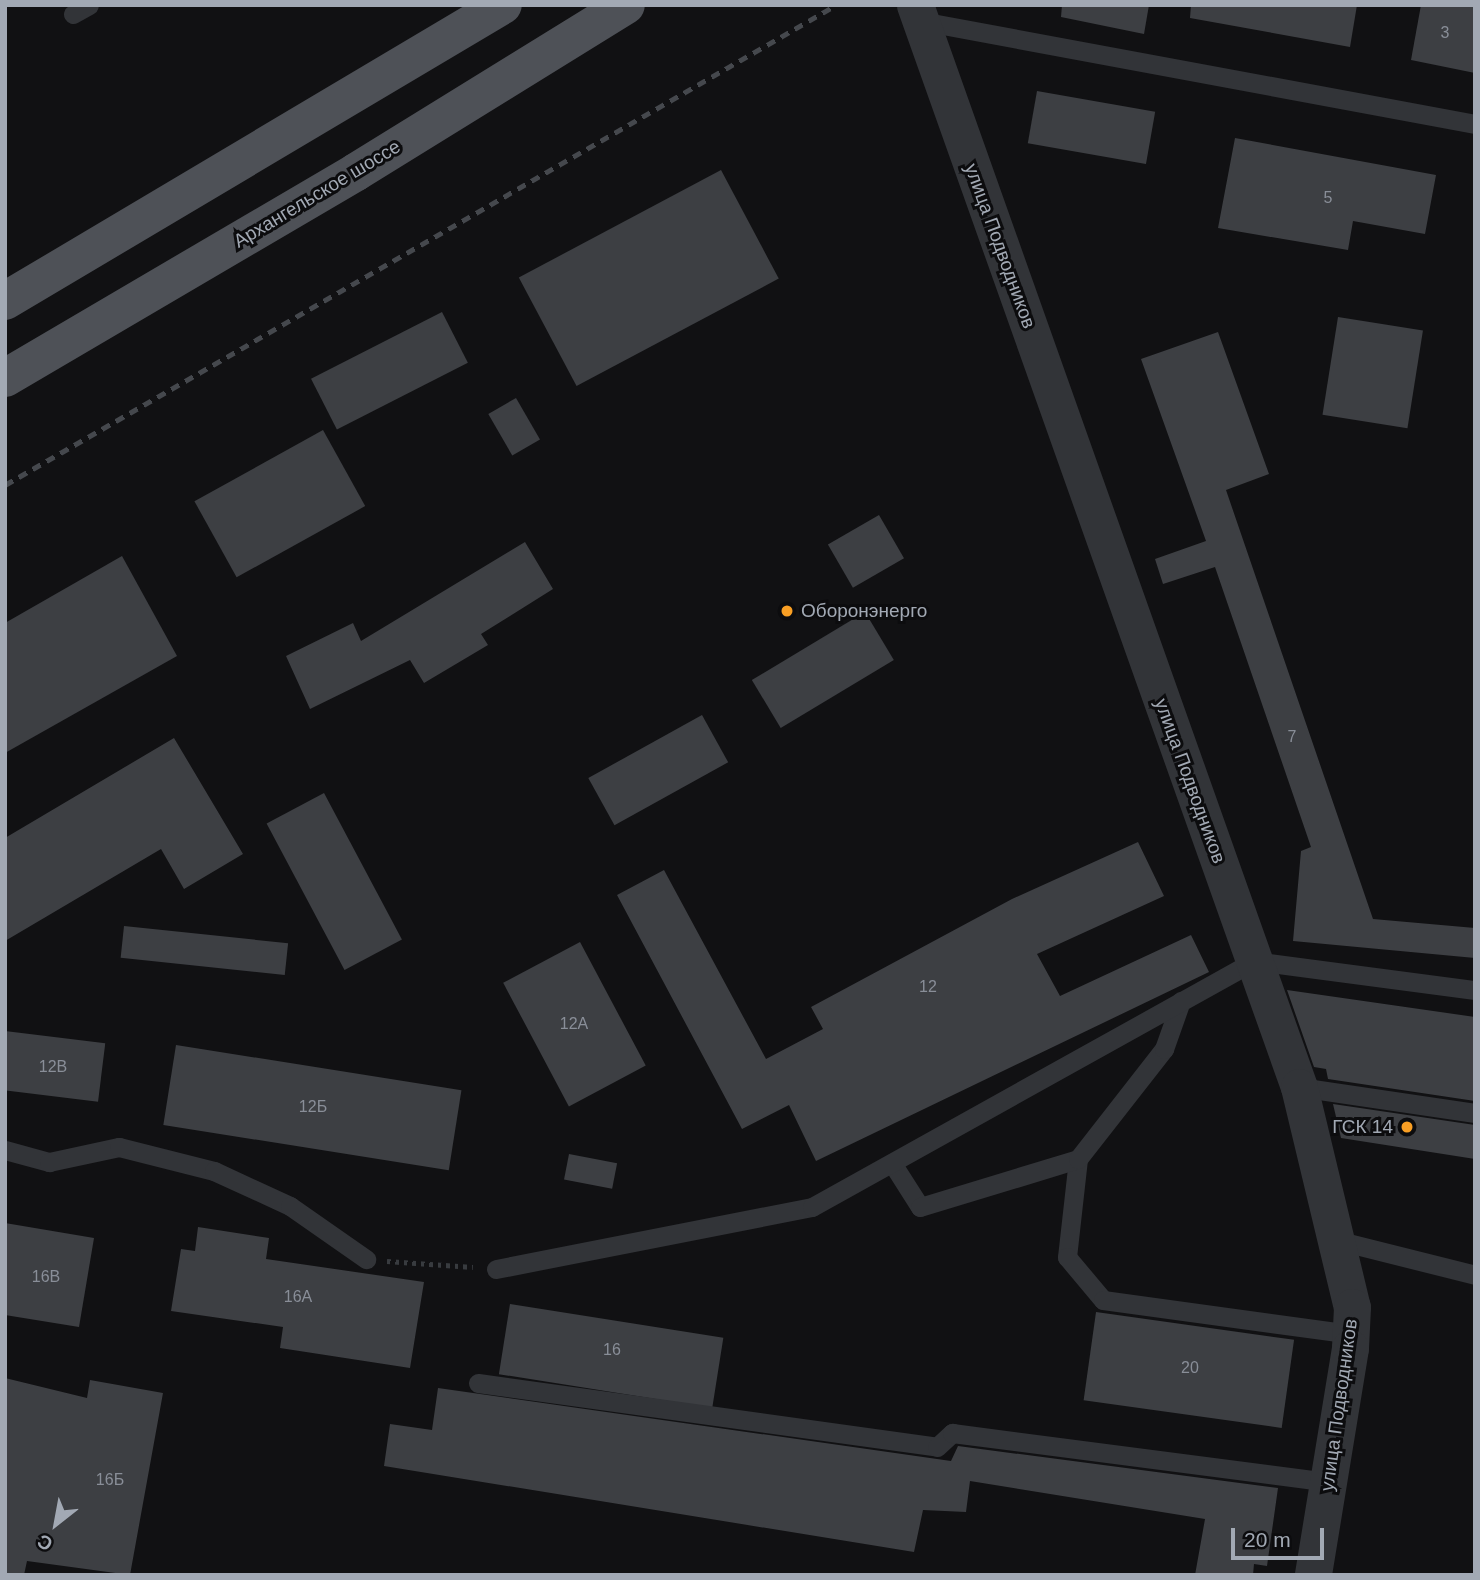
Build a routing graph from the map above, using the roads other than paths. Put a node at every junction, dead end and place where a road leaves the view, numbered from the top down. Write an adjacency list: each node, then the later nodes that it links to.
1 (503, 5): 5 (main road)
2 (625, 5): 6 (main road, Архангельское шоссе)
3 (918, 13): 4 (lane); 7 (street, улица Подводников)
4 (1475, 124)
5 (5, 301)
6 (5, 378)
7 (1254, 961): 8 (lane); 9 (lane); 10 (street, улица Подводников)
8 (1475, 990)
9 (1181, 1002): 13 (lane); 14 (lane)
10 (1299, 1087): 11 (lane); 15 (street, улица Подводников)
11 (1475, 1113)
12 (5, 1150): 16 (lane)
13 (1078, 1159): 14 (lane); 19 (lane)
14 (892, 1163): 17 (lane)
15 (1336, 1240): 18 (lane); 19 (street, улица Подводников)
16 (366, 1259)
17 (496, 1269)
18 (1475, 1275)
19 (1351, 1334): 21 (street, улица Подводников)
20 (478, 1383): 21 (lane)
21 (1328, 1482): 22 (street, улица Подводников)
22 (1313, 1575)

